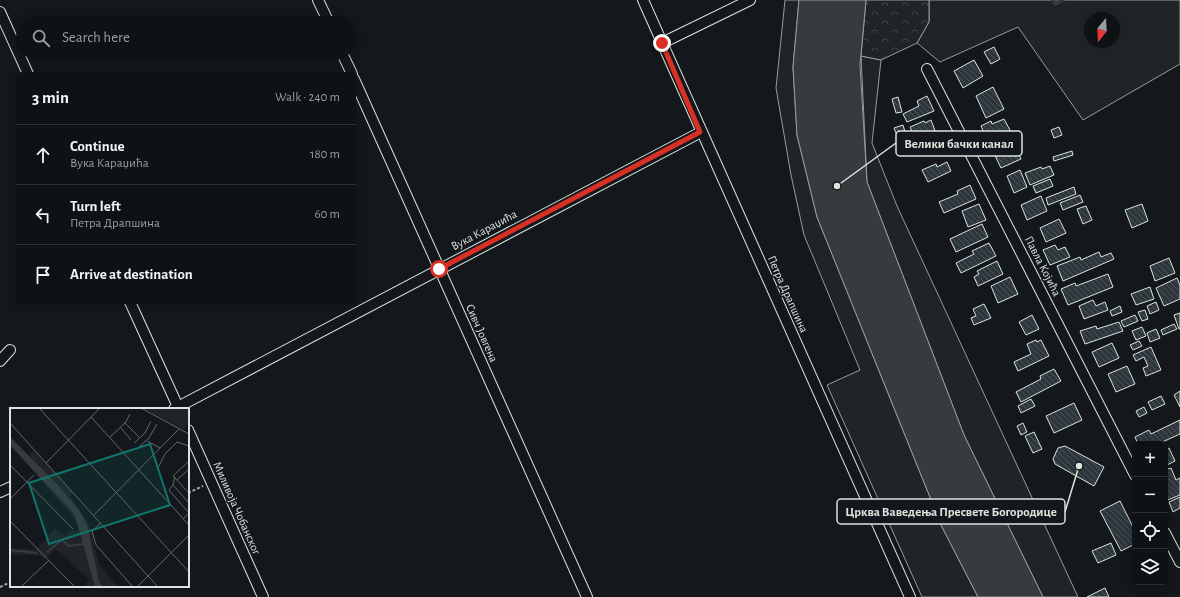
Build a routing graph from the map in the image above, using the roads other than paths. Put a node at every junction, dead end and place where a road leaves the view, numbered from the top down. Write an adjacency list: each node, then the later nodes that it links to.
1 (318, 0): 5 (street)
2 (643, 0): 6 (street, Петра Драпшина)
3 (750, 0): 6 (street)
4 (0, 12): 7 (street)
5 (326, 16)
6 (662, 43): 14 (street, Петра Драпшина)
7 (16, 47)
8 (22, 60): 11 (street)
9 (345, 60): 12 (street)
10 (927, 69): 21 (street, Павла Којића)
11 (27, 72)
12 (351, 72)
13 (356, 83): 15 (street, Сивч Јовгена)
14 (700, 132): 15 (street, Вука Караџића); 28 (street, Петра Драпшина)
15 (439, 269): 19 (street, Вука Караџића); 27 (street, Сивч Јовгена)
16 (131, 304): 19 (street)
17 (10, 350): 18 (street)
18 (0, 361)
19 (177, 408)
20 (189, 432): 26 (street, Миливоја Чобанског)
21 (1132, 469)
22 (10, 487): 23 (street)
23 (0, 492)
24 (1168, 539): 25 (street)
25 (1180, 562)
26 (263, 597)
27 (587, 597)
28 (910, 597)

